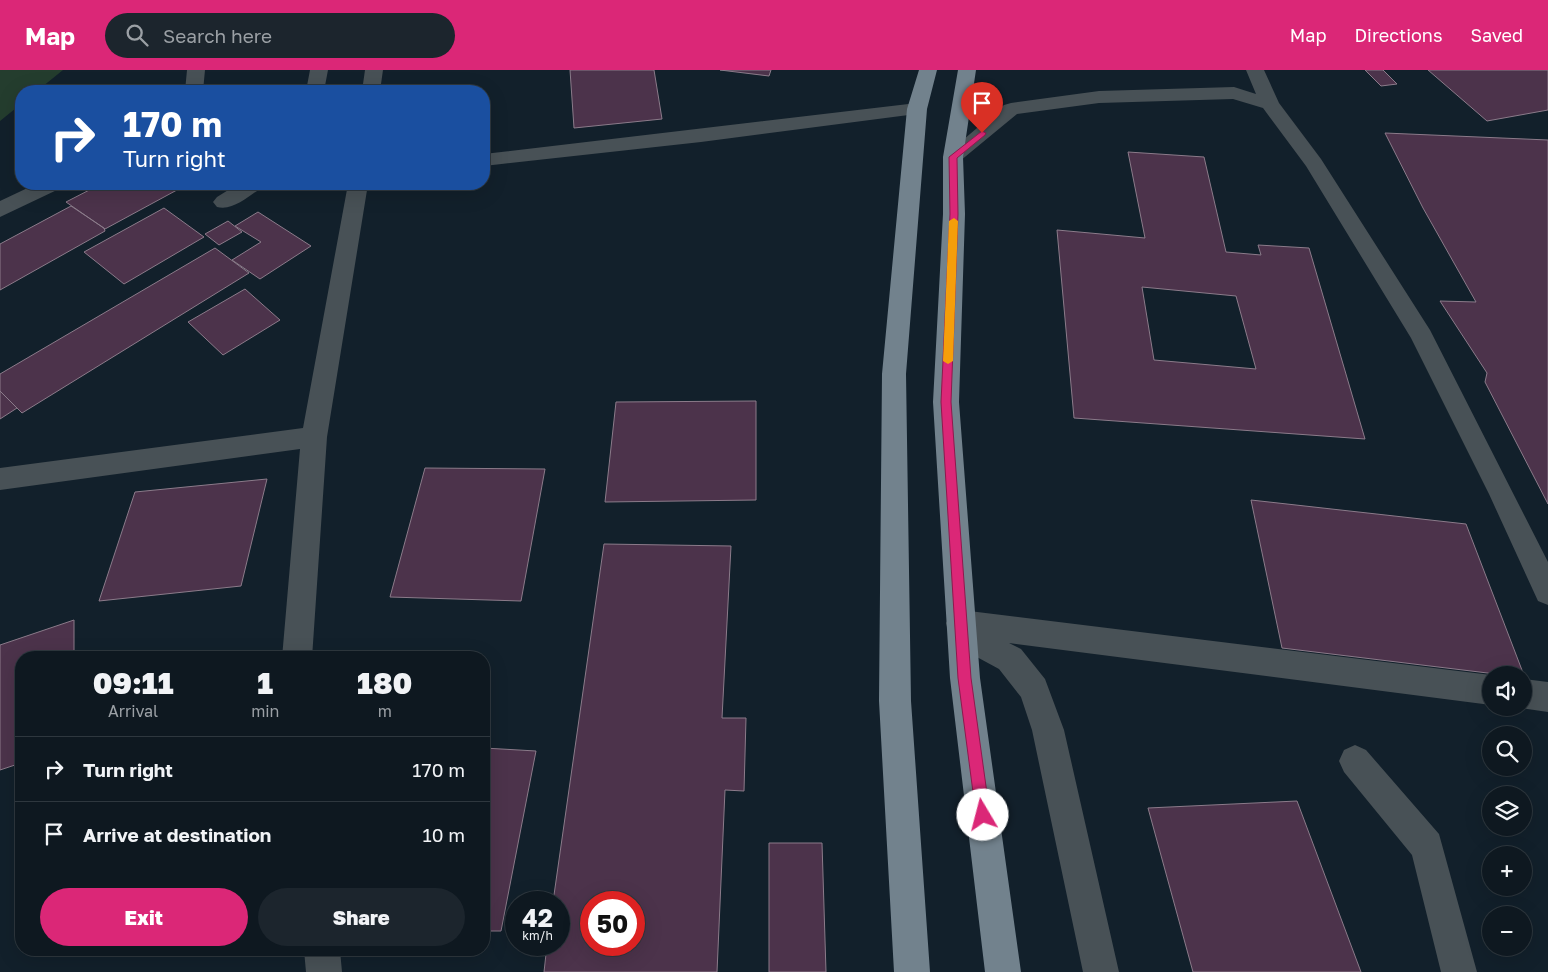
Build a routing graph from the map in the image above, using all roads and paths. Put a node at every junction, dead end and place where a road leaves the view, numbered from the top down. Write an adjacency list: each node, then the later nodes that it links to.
1 (196, 70): 7 (street)
2 (319, 70): 8 (street)
3 (374, 70): 9 (street)
4 (928, 70): 11 (main road)
5 (967, 70): 12 (main road)
6 (1255, 70): 10 (street)
7 (195, 85)
8 (316, 85)
9 (372, 85)
10 (1270, 104): 12 (street); 21 (street)
11 (917, 109): 13 (street); 30 (main road)
12 (953, 157): 22 (main road)
13 (490, 159)
14 (40, 190): 18 (street)
15 (243, 190): 17 (street)
16 (357, 190): 19 (street)
17 (224, 202)
18 (0, 210)
19 (314, 437): 20 (street); 23 (street)
20 (0, 479)
21 (1548, 592)
22 (961, 628): 24 (street); 31 (main road); 32 (street)
23 (298, 651)
24 (1482, 689)
25 (1532, 695): 26 (street)
26 (1548, 697)
27 (1355, 761): 33 (street)
28 (323, 956): 29 (street)
29 (324, 972)
30 (912, 972)
31 (1004, 972)
32 (1101, 972)
33 (1459, 972)

